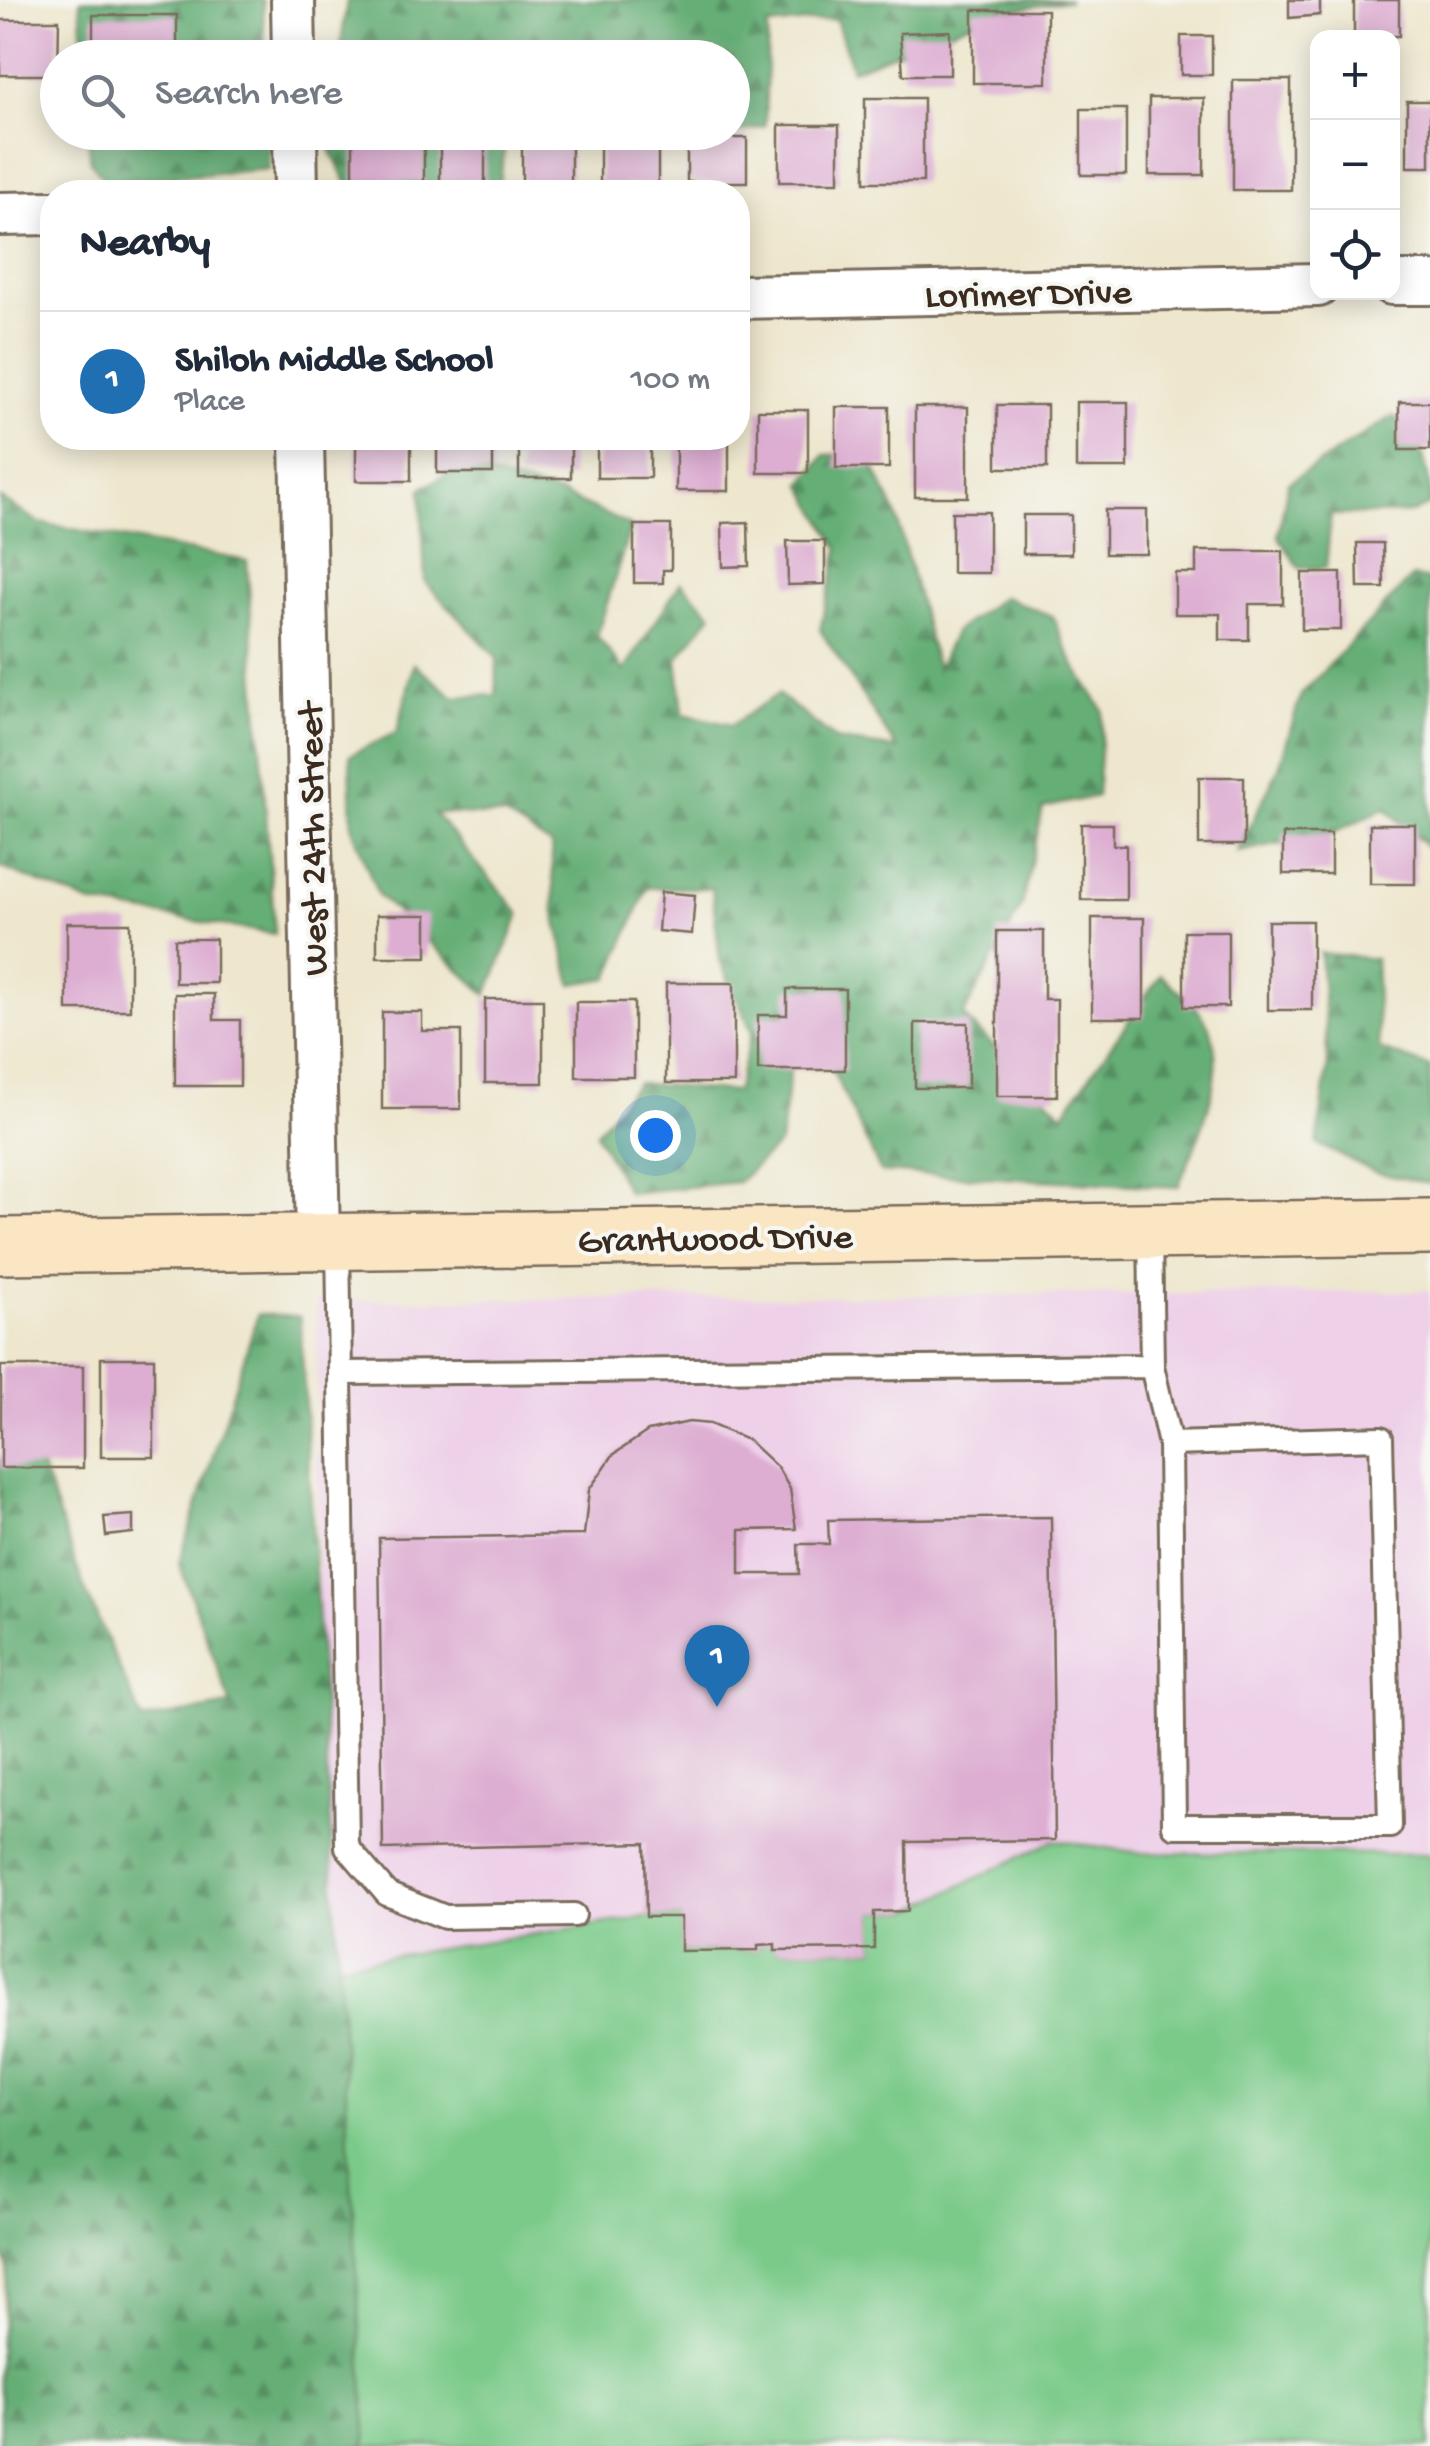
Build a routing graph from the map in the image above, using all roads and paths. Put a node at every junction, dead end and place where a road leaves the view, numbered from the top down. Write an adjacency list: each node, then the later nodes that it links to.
1 (293, 0): 2 (street)
2 (294, 40)
3 (295, 150): 4 (street)
4 (296, 180)
5 (40, 213): 6 (street)
6 (0, 214)
7 (1430, 282): 8 (street)
8 (1400, 283)
9 (1310, 285): 10 (street, Lorimer Drive)
10 (750, 297)
11 (302, 450): 14 (street, West 24th Street)
12 (1430, 1227): 13 (street, Grantwood Drive)
13 (1150, 1231): 14 (street, Grantwood Drive); 16 (lane)
14 (328, 1241): 15 (street, Grantwood Drive); 17 (lane)
15 (0, 1246)
16 (1152, 1366): 17 (lane); 18 (lane)
17 (340, 1373): 19 (lane)
18 (1170, 1444): 18 (lane)
19 (574, 1914)

